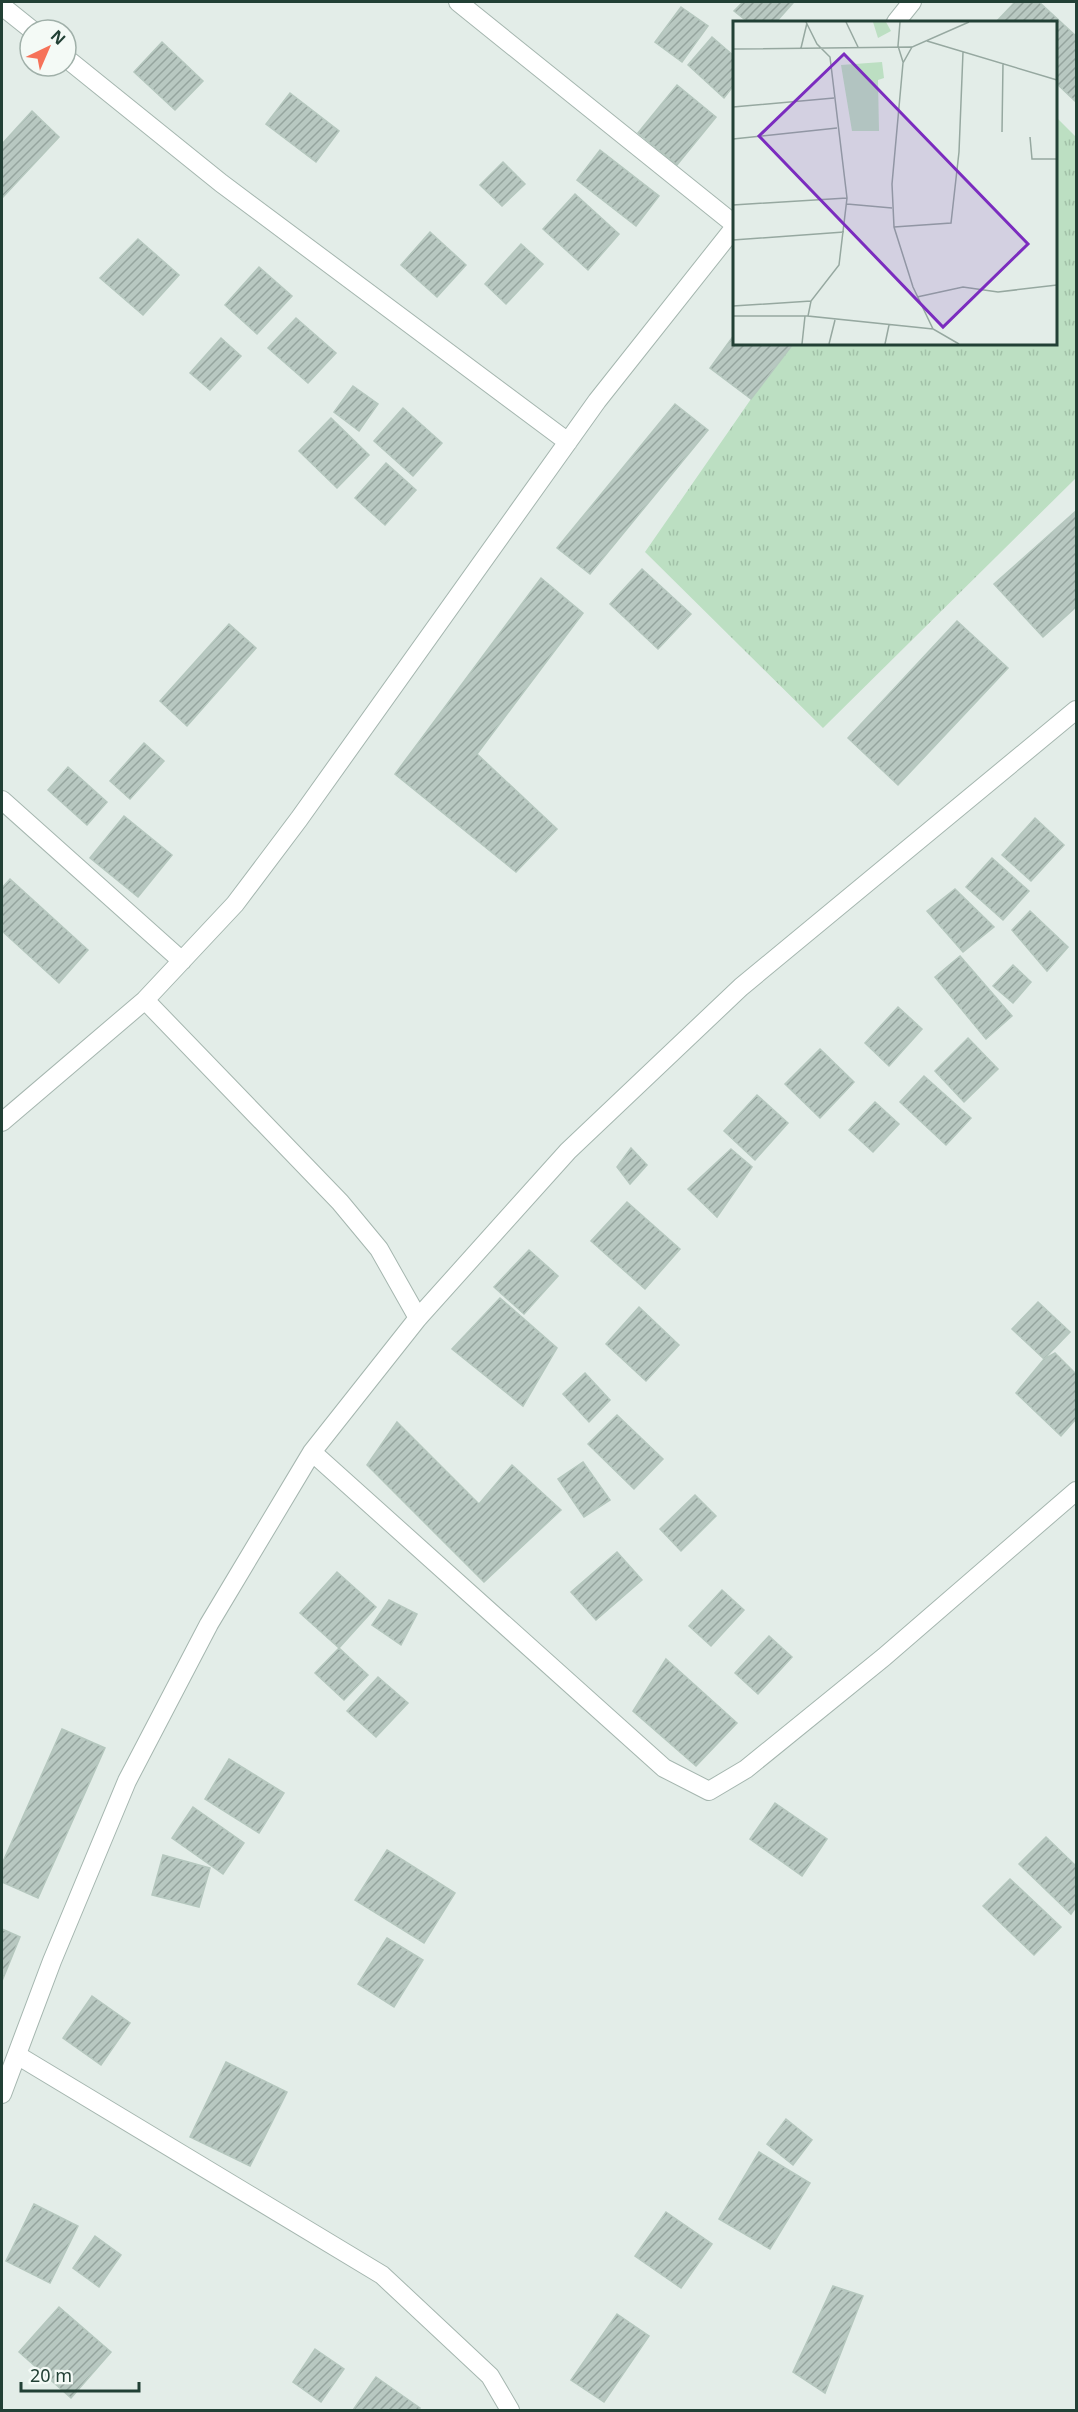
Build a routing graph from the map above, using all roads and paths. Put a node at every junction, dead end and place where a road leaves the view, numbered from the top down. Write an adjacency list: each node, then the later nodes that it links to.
1 (458, 2): 7 (street)
2 (912, 2): 5 (street)
3 (2, 6): 4 (street)
4 (18, 19)
5 (897, 21)
6 (78, 68): 9 (street)
7 (733, 224)
8 (733, 229): 9 (street)
9 (568, 442): 12 (street)
10 (1077, 710): 15 (street)
11 (2, 800): 12 (street)
12 (182, 961): 13 (street)
13 (145, 1000): 14 (street); 15 (street)
14 (2, 1122)
15 (418, 1318): 16 (street)
16 (312, 1452): 17 (street); 18 (street)
17 (1077, 1491)
18 (16, 2055): 19 (street); 20 (street)
19 (2, 2094)
20 (510, 2410)

